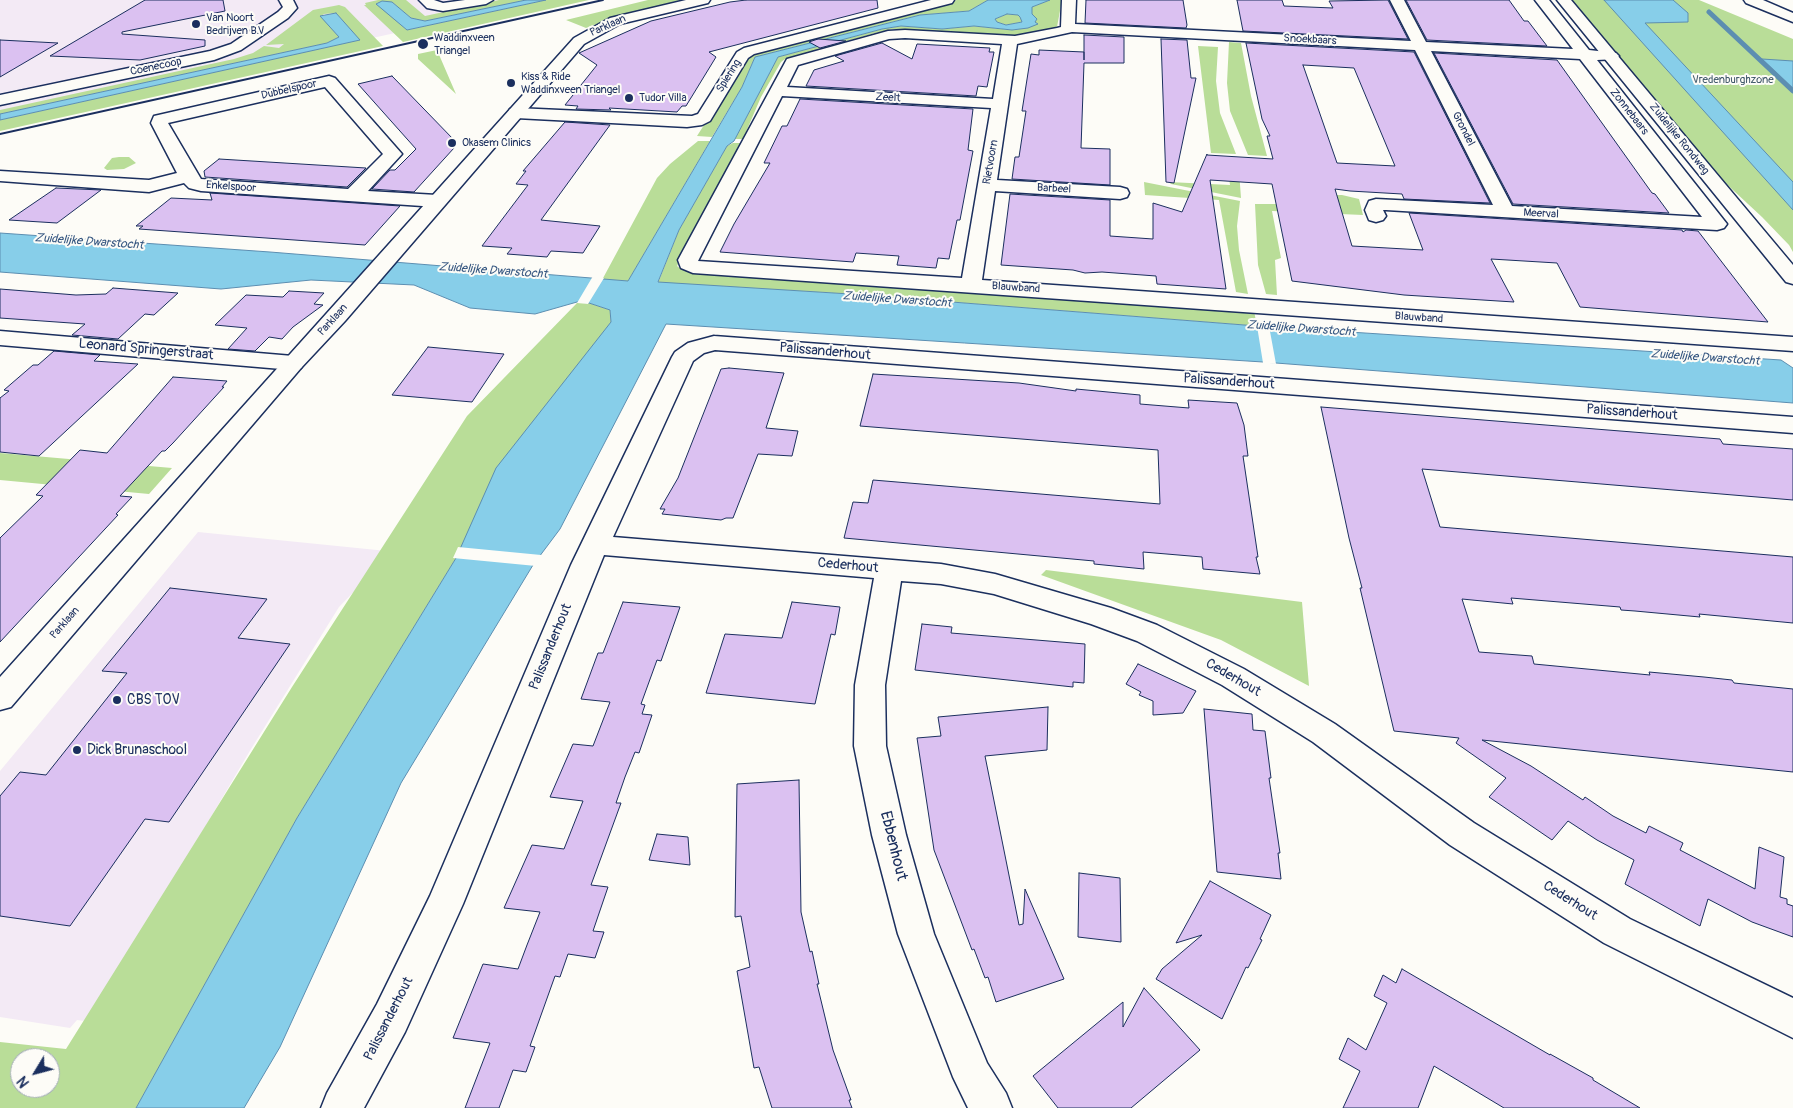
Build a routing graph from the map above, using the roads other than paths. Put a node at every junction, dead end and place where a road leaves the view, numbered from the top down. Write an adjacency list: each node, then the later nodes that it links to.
1 (286, 0): 20 (street, Coenecoop)
2 (426, 0): 3 (street)
3 (486, 0)
4 (703, 0): 22 (street, Parklaan)
5 (947, 0): 22 (street, Spiering)
6 (1069, 0): 14 (street)
7 (1397, 0): 16 (street, Grondel)
8 (1542, 0): 17 (street, Zonnebaars)
9 (1564, 0): 18 (street, Zuidelijke Rondweg)
10 (1751, 0): 13 (street)
11 (1776, 0): 12 (street)
12 (1793, 7)
13 (1793, 18)
14 (1071, 28): 15 (street, Snoekbaars); 16 (street, Snoekbaars)
15 (1010, 40): 19 (street, Blauwband); 21 (street, Rietvoorn)
16 (1420, 45): 17 (street, Snoekbaars); 29 (street, Grondel)
17 (1583, 54): 18 (street, Snoekbaars); 31 (street, Zonnebaars)
18 (1611, 56): 32 (street, Zuidelijke Rondweg)
19 (776, 92): 21 (street, Zeelt); 33 (street, Blauwband)
20 (0, 100)
21 (1000, 104): 25 (street, Rietvoorn)
22 (516, 113): 28 (street, Parklaan)
23 (0, 176): 24 (street, Enkelspoor)
24 (188, 176): 27 (street, Enkelspoor); 27 (street, Dubbelspoor)
25 (987, 185): 26 (street, Barbeel); 33 (street, Rietvoorn)
26 (1120, 193)
27 (353, 195): 28 (street, Enkelspoor)
28 (437, 201): 37 (street, Parklaan)
29 (1506, 212): 30 (street, Meerval); 31 (street, Meerval)
30 (1376, 216)
31 (1717, 224)
32 (1793, 278)
33 (972, 284): 35 (street, Blauwband)
34 (9, 338): 36 (street); 37 (street, Leonard Springerstraat)
35 (1793, 344)
36 (0, 354)
37 (293, 363): 41 (street, Parklaan)
38 (1793, 425): 39 (street, Palissanderhout)
39 (596, 545): 40 (street, Cederhout); 43 (street, Palissanderhout)
40 (889, 570): 42 (street, Cederhout); 44 (street, Ebbenhout)
41 (0, 698)
42 (1793, 1019)
43 (342, 1108)
44 (991, 1108)

